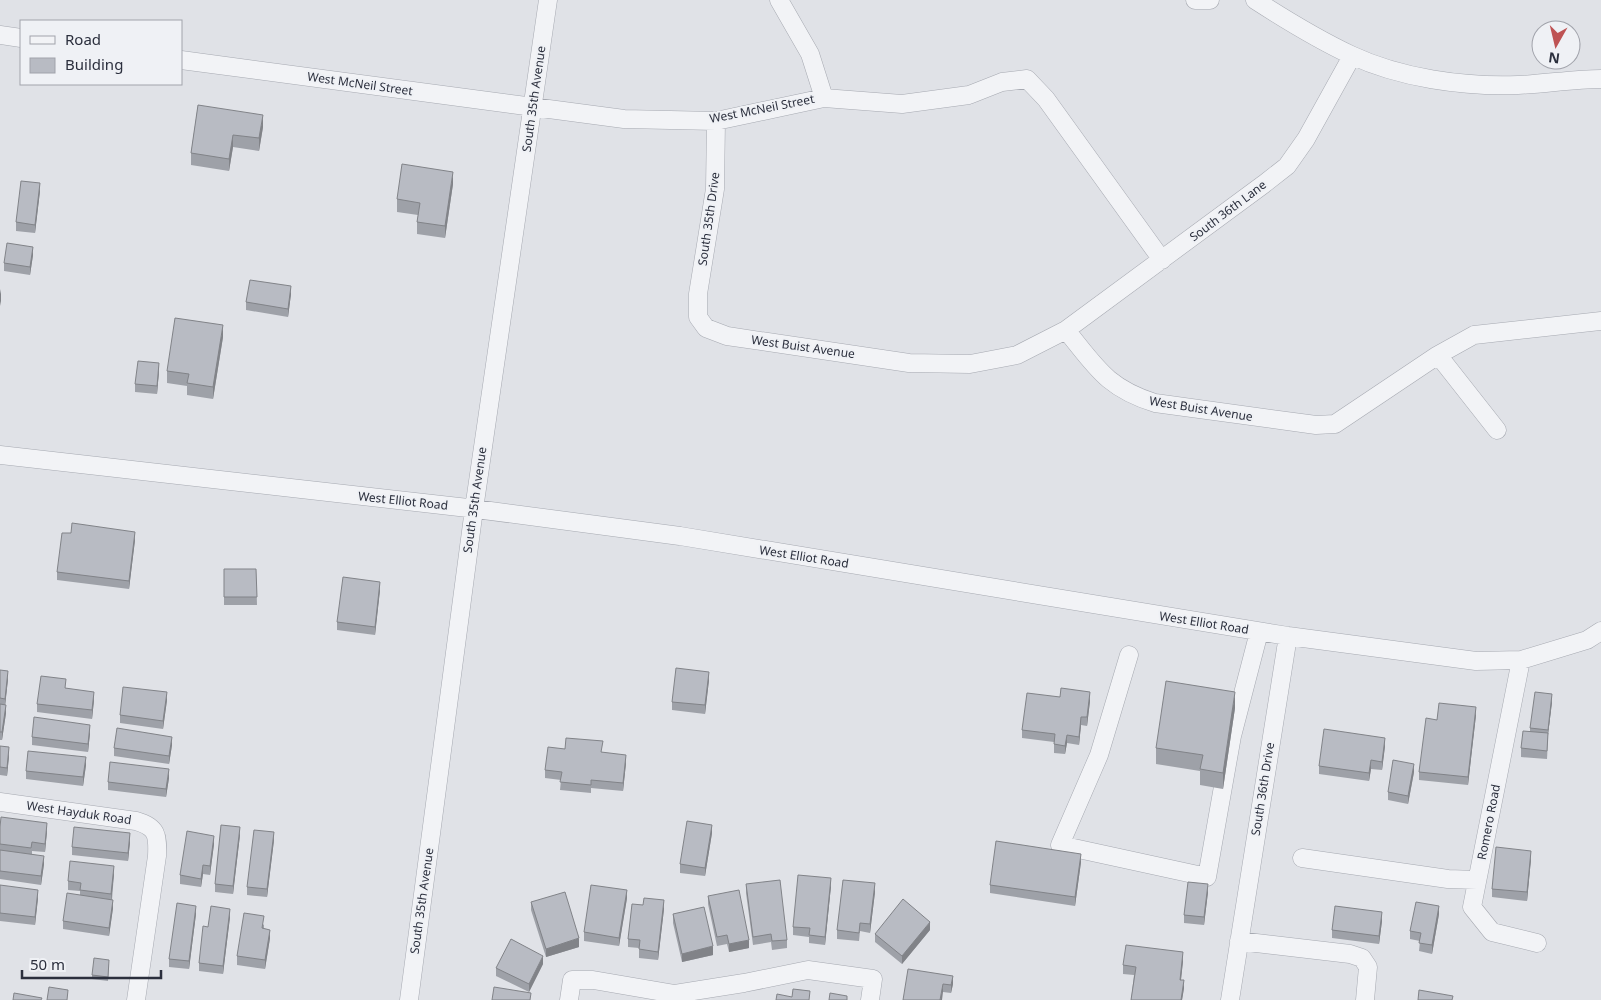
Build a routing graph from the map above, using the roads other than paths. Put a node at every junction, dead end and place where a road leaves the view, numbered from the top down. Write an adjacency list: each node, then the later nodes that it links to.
1 (548, 0): 12 (street, South 35th Avenue)
2 (779, 0): 11 (street)
3 (1195, 0): 4 (street)
4 (1210, 0)
5 (1255, 0): 8 (street)
6 (0, 35): 7 (street)
7 (20, 38)
8 (1352, 56): 10 (street); 14 (street, South 36th Lane)
9 (182, 60): 12 (street, West McNeil Street)
10 (1601, 79)
11 (824, 98): 13 (street, West McNeil Street); 14 (street, West McNeil Street)
12 (533, 108): 13 (street, West McNeil Street); 21 (street, South 35th Avenue)
13 (716, 121): 15 (street, South 35th Drive)
14 (1162, 260): 17 (street, South 36th Lane)
15 (698, 317): 17 (street, West Buist Avenue)
16 (1601, 321): 18 (street, West Buist Avenue)
17 (1066, 330): 18 (street, West Buist Avenue)
18 (1438, 355): 19 (street)
19 (1497, 430)
20 (0, 455): 21 (street, West Elliot Road)
21 (474, 509): 23 (street, West Elliot Road); 33 (street, South 35th Avenue)
22 (1601, 631): 26 (street, West Elliot Road)
23 (1259, 632): 24 (street, West Elliot Road); 25 (street)
24 (1288, 636): 26 (street, West Elliot Road); 30 (street, South 36th Drive)
25 (1129, 655)
26 (1521, 660): 29 (street, Romero Road)
27 (0, 802): 32 (street, West Hayduk Road)
28 (1302, 858): 29 (street)
29 (1478, 880): 31 (street, Romero Road)
30 (1239, 941): 36 (street, South 36th Drive); 37 (street)
31 (1537, 943)
32 (136, 1000)
33 (408, 1000)
34 (569, 1000): 35 (street)
35 (870, 1000)
36 (1230, 1000)
37 (1365, 1000)

